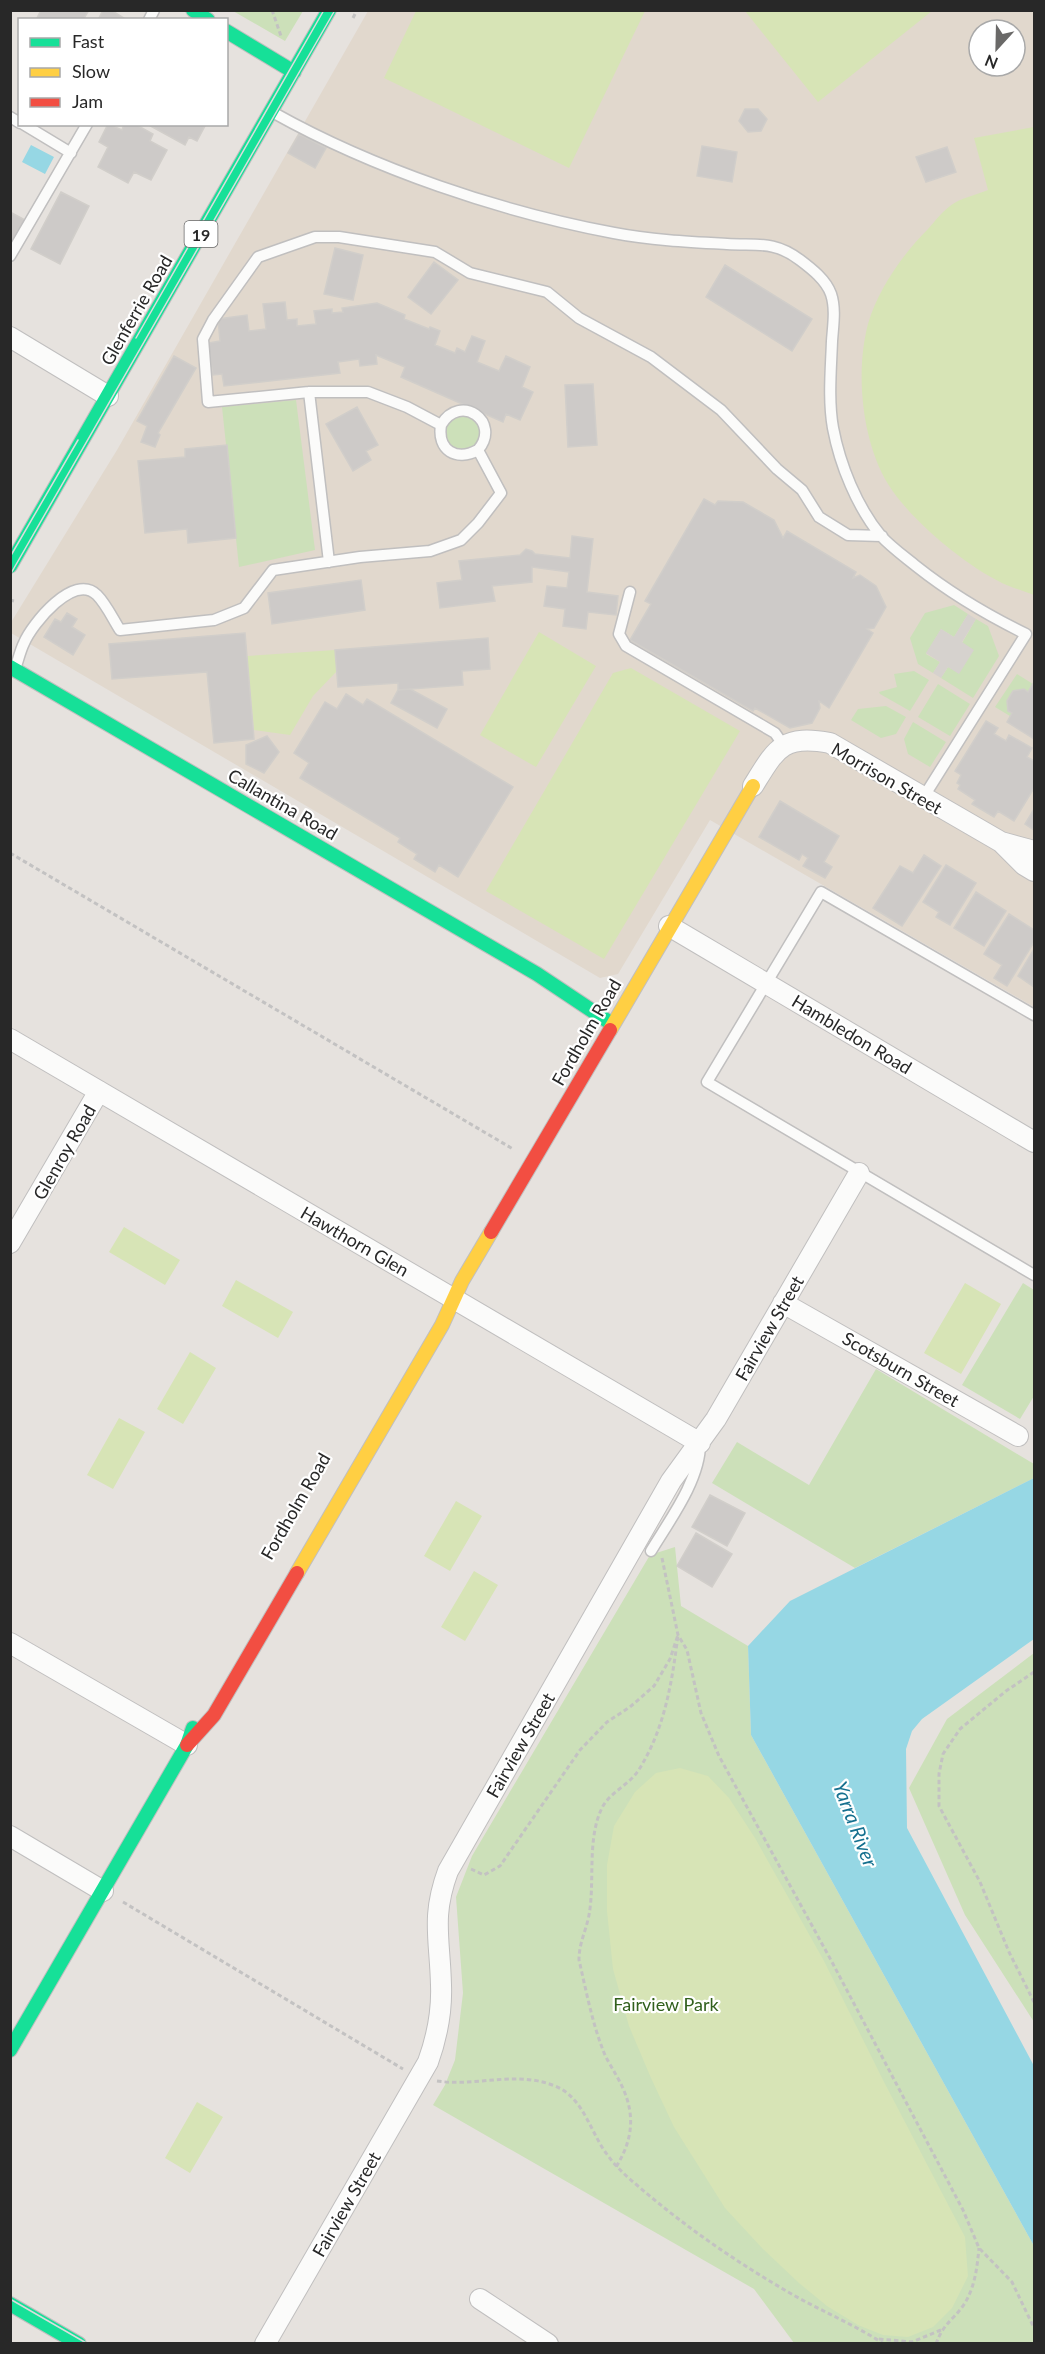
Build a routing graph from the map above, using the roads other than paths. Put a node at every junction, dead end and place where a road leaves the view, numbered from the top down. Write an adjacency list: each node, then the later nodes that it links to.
1 (329, 10): 3 (street, Glenferrie Road / 19)
2 (228, 32): 3 (street)
3 (294, 72): 4 (street, Glenferrie Road / 19)
4 (272, 111): 11 (street, Glenferrie Road / 19); 14 (lane)
5 (24, 126): 7 (lane)
6 (86, 126): 7 (lane)
7 (70, 153): 8 (lane)
8 (10, 256)
9 (10, 338): 11 (street)
10 (309, 392): 12 (lane); 14 (lane); 15 (lane)
11 (108, 396): 16 (street, Glenferrie Road / 19)
12 (441, 425): 13 (lane); 13 (lane)
13 (478, 450): 15 (lane)
14 (882, 536): 18 (lane)
15 (329, 562): 19 (lane)
16 (10, 566)
17 (630, 592): 20 (lane)
18 (1030, 635): 22 (lane)
19 (13, 668): 29 (street, Callantina Road)
20 (784, 746): 21 (street); 22 (street, Morrison Street)
21 (753, 786): 26 (street, Fordholm Road)
22 (923, 798): 23 (street, Morrison Street)
23 (1000, 842): 24 (street, Morrison Street); 25 (street, Morrison Street)
24 (1035, 850)
25 (1035, 871)
26 (669, 926): 27 (street, Hambledon Road); 29 (street, Fordholm Road)
27 (767, 983): 28 (lane); 32 (street, Hambledon Road); 33 (lane)
28 (1035, 1015)
29 (616, 1018): 36 (street, Fordholm Road)
30 (10, 1039): 31 (street, Hawthorn Glen)
31 (99, 1091): 34 (street, Glenroy Road); 36 (street, Hawthorn Glen)
32 (1035, 1142)
33 (859, 1173): 35 (lane); 37 (street, Fairview Street)
34 (10, 1244)
35 (1035, 1275)
36 (453, 1298): 38 (street); 40 (street, Hawthorn Glen); 44 (street, Fordholm Road)
37 (783, 1303): 39 (street, Scotsburn Street); 40 (street, Fairview Street)
38 (435, 1308)
39 (1018, 1436)
40 (700, 1443): 41 (lane); 51 (street, Fairview Street)
41 (656, 1553)
42 (10, 1643): 44 (street)
43 (200, 1707): 44 (street, Fordholm Road)
44 (187, 1745): 46 (street, Fordholm Road)
45 (10, 1836): 46 (street)
46 (103, 1891): 47 (street, Fordholm Road)
47 (10, 2050)
48 (480, 2299): 52 (street)
49 (10, 2304): 50 (street)
50 (79, 2343)
51 (265, 2343)
52 (548, 2343)

